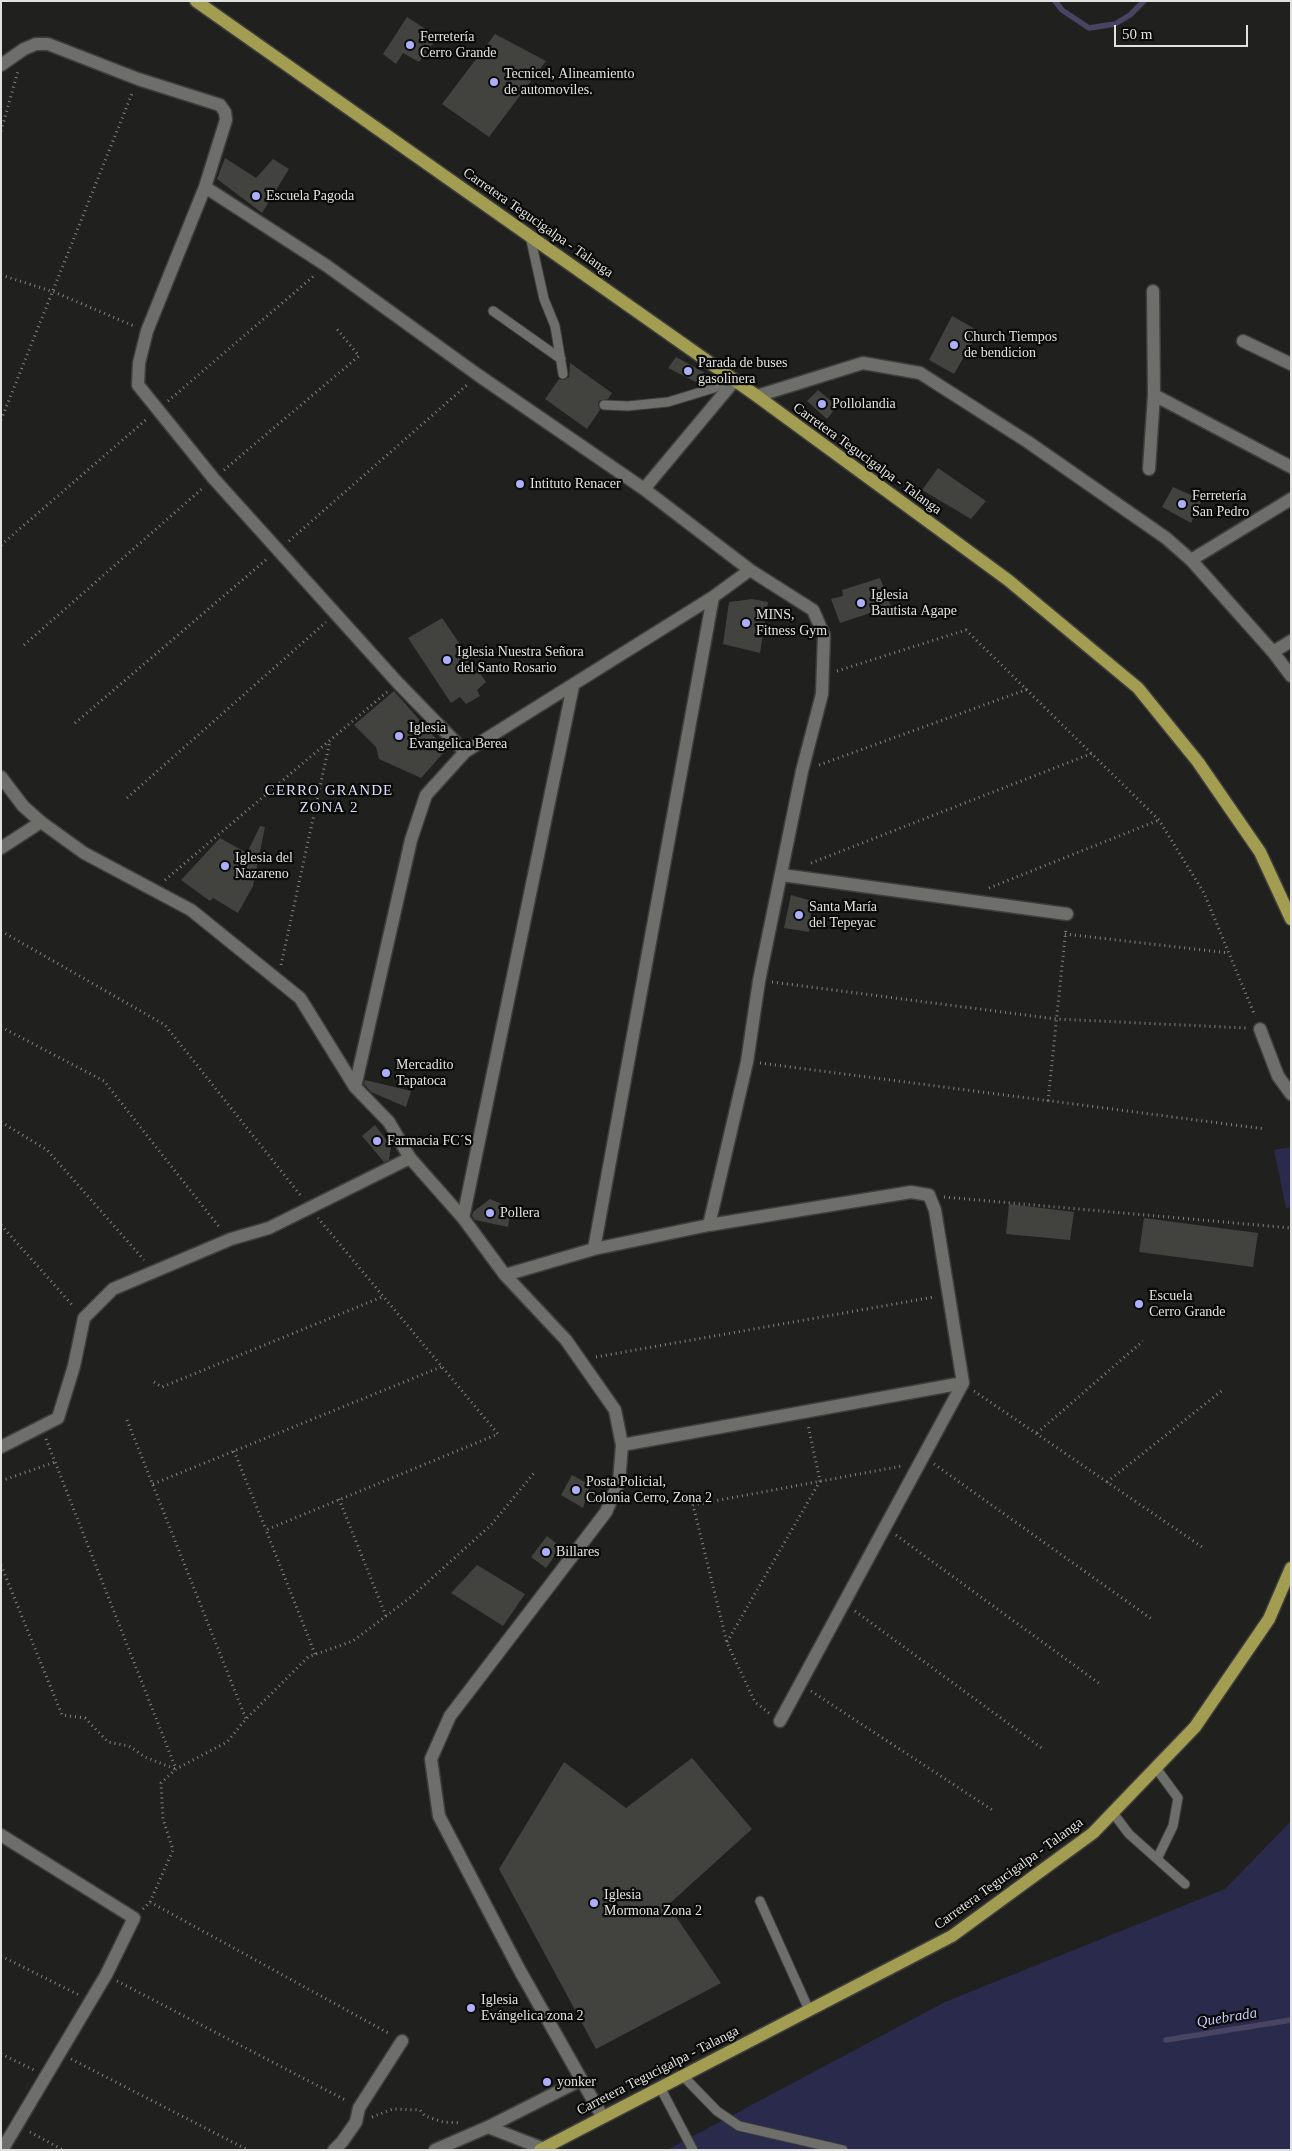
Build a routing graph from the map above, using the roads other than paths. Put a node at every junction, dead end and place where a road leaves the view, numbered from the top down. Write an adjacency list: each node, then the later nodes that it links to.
1 (196, 1): 4 (main road, Carretera Tegucigalpa - Talanga)
2 (1, 65): 3 (street)
3 (205, 187): 17 (street); 26 (street)
4 (530, 236): 8 (lane); 11 (main road, Carretera Tegucigalpa - Talanga)
5 (1153, 291): 12 (street)
6 (493, 311): 8 (lane)
7 (1243, 341): 9 (street)
8 (561, 359): 10 (lane)
9 (1291, 364)
10 (562, 374)
11 (732, 378): 13 (main road, Carretera Tegucigalpa - Talanga); 14 (lane); 17 (street)
12 (1154, 395): 15 (street); 16 (street)
13 (757, 396): 19 (street); 32 (main road, Carretera Tegucigalpa - Talanga)
14 (604, 405)
15 (1291, 467)
16 (1149, 469)
17 (644, 489): 20 (street)
18 (1291, 499): 19 (street)
19 (1191, 560): 23 (street)
20 (750, 570): 21 (street); 30 (street)
21 (713, 597): 25 (street); 39 (street)
22 (1291, 641): 23 (street)
23 (1273, 652): 24 (street)
24 (1291, 676)
25 (573, 686): 26 (street); 37 (street)
26 (465, 752): 34 (street)
27 (1, 777): 28 (street)
28 (41, 822): 29 (street); 34 (street)
29 (1, 848)
30 (782, 875): 31 (street); 38 (street)
31 (1067, 914)
32 (1291, 919)
33 (1260, 1029): 35 (street)
34 (355, 1087): 36 (street)
35 (1291, 1094)
36 (410, 1158): 37 (street); 43 (street)
37 (463, 1218): 40 (street)
38 (709, 1225): 39 (street); 41 (street)
39 (594, 1249): 40 (street)
40 (505, 1275): 42 (street)
41 (964, 1383): 42 (street); 45 (street)
42 (622, 1445): 55 (street)
43 (1, 1447)
44 (1291, 1568): 46 (main road, Carretera Tegucigalpa - Talanga)
45 (780, 1721)
46 (1156, 1768): 47 (main road, Carretera Tegucigalpa - Talanga); 49 (lane)
47 (1112, 1813): 49 (lane); 52 (main road, Carretera Tegucigalpa - Talanga)
48 (1, 1835): 60 (street)
49 (1157, 1859): 50 (lane)
50 (1185, 1884)
51 (760, 1901): 52 (lane)
52 (809, 2010): 54 (main road, Carretera Tegucigalpa - Talanga)
53 (402, 2041): 61 (street)
54 (682, 2075): 56 (main road, Carretera Tegucigalpa - Talanga); 64 (lane)
55 (581, 2080): 57 (street); 58 (street)
56 (660, 2087): 57 (main road, Carretera Tegucigalpa - Talanga); 63 (lane)
57 (602, 2116): 59 (main road, Carretera Tegucigalpa - Talanga)
58 (488, 2127): 59 (street); 62 (street)
59 (541, 2149)
60 (2, 2150)
61 (334, 2150)
62 (435, 2150)
63 (693, 2150)
64 (843, 2150)

